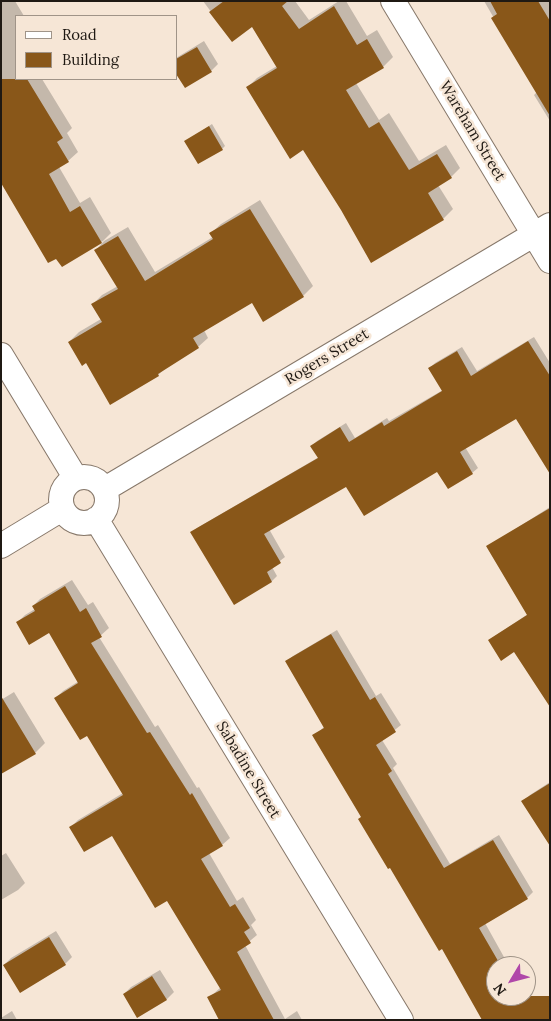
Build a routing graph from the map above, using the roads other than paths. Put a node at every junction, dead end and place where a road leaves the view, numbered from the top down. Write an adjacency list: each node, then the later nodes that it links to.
1 (393, 1): 2 (street, Wareham Street)
2 (542, 230): 3 (street, Wareham Street); 6 (street, Rogers Street)
3 (550, 261)
4 (1, 355): 5 (street)
5 (75, 477): 6 (street); 7 (street)
6 (105, 489): 8 (street)
7 (62, 509): 8 (street); 9 (street)
8 (96, 519): 10 (street, Sabadine Street)
9 (1, 546)
10 (400, 1020)

